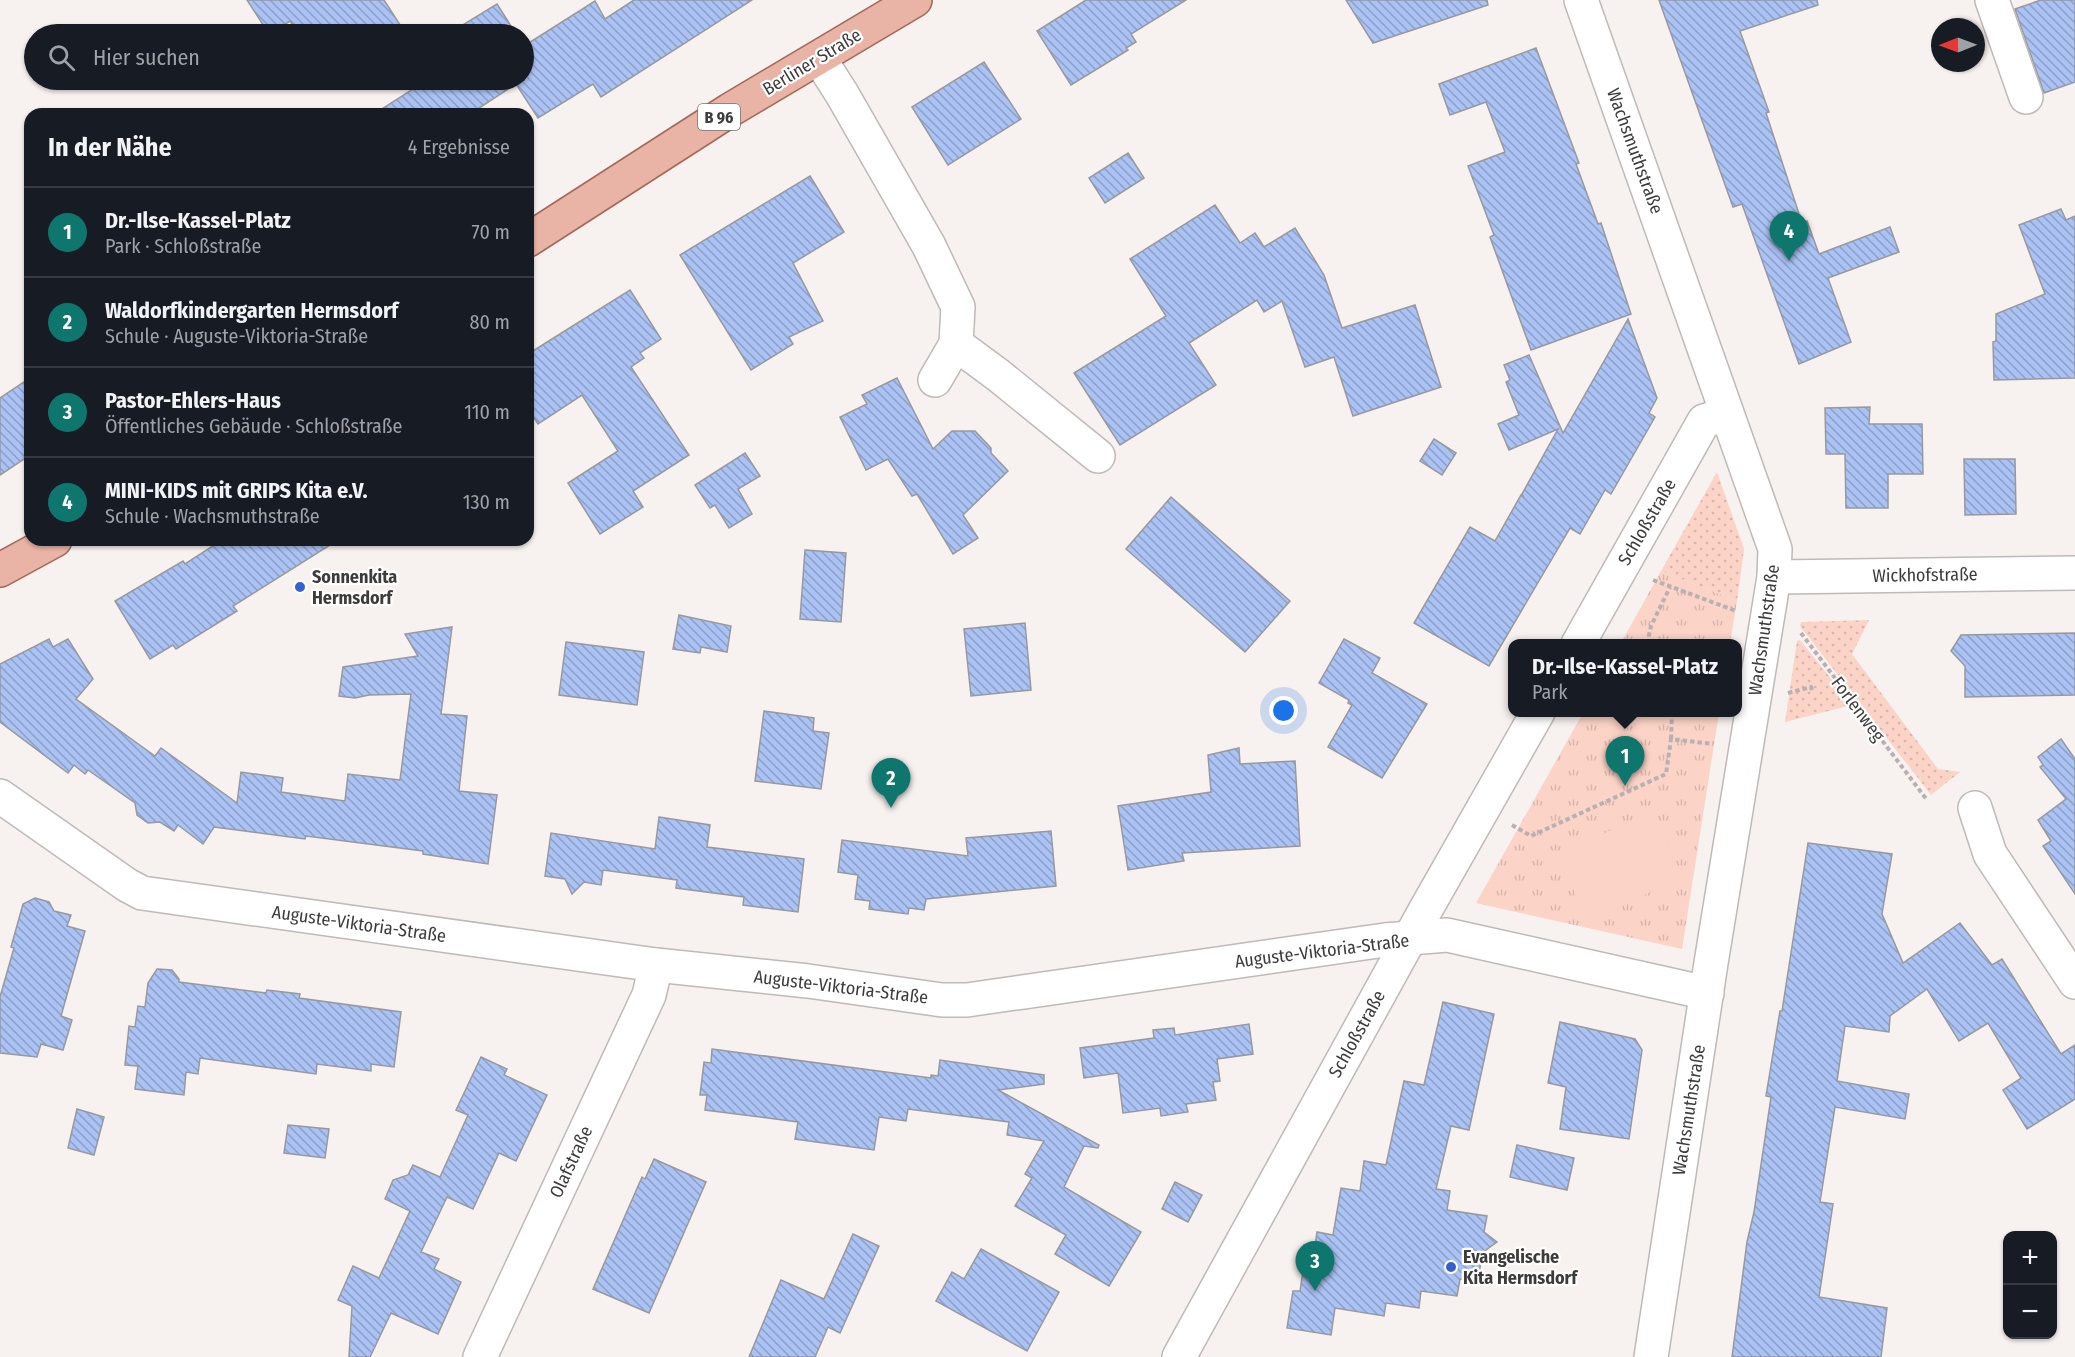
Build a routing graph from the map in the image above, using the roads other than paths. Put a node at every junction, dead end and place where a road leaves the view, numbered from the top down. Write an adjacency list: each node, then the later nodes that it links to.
1 (915, 0): 4 (main road, Berliner Straße / B 96)
2 (1581, 0): 9 (street, Wachsmuthstraße)
3 (1992, 0): 5 (street)
4 (819, 58): 6 (main road, Berliner Straße / B 96); 7 (street)
5 (2026, 97)
6 (534, 236)
7 (956, 344): 8 (street); 10 (street)
8 (935, 380)
9 (1727, 414): 14 (street, Wachsmuthstraße); 15 (street, Schloßstraße)
10 (1098, 456)
11 (44, 546): 12 (main road)
12 (0, 570)
13 (2075, 573): 14 (street, Wickhofstraße)
14 (1774, 577): 22 (street, Wachsmuthstraße)
15 (1581, 639)
16 (1535, 717): 19 (street, Schloßstraße)
17 (1, 798): 20 (street, Auguste-Viktoria-Straße)
18 (1975, 808): 21 (street)
19 (1410, 939): 20 (street, Auguste-Viktoria-Straße); 22 (street, Auguste-Viktoria-Straße); 24 (street, Schloßstraße)
20 (656, 965): 23 (street, Olafstraße)
21 (2075, 982)
22 (1707, 993): 25 (street, Wachsmuthstraße)
23 (480, 1357)
24 (1179, 1357)
25 (1651, 1357)

